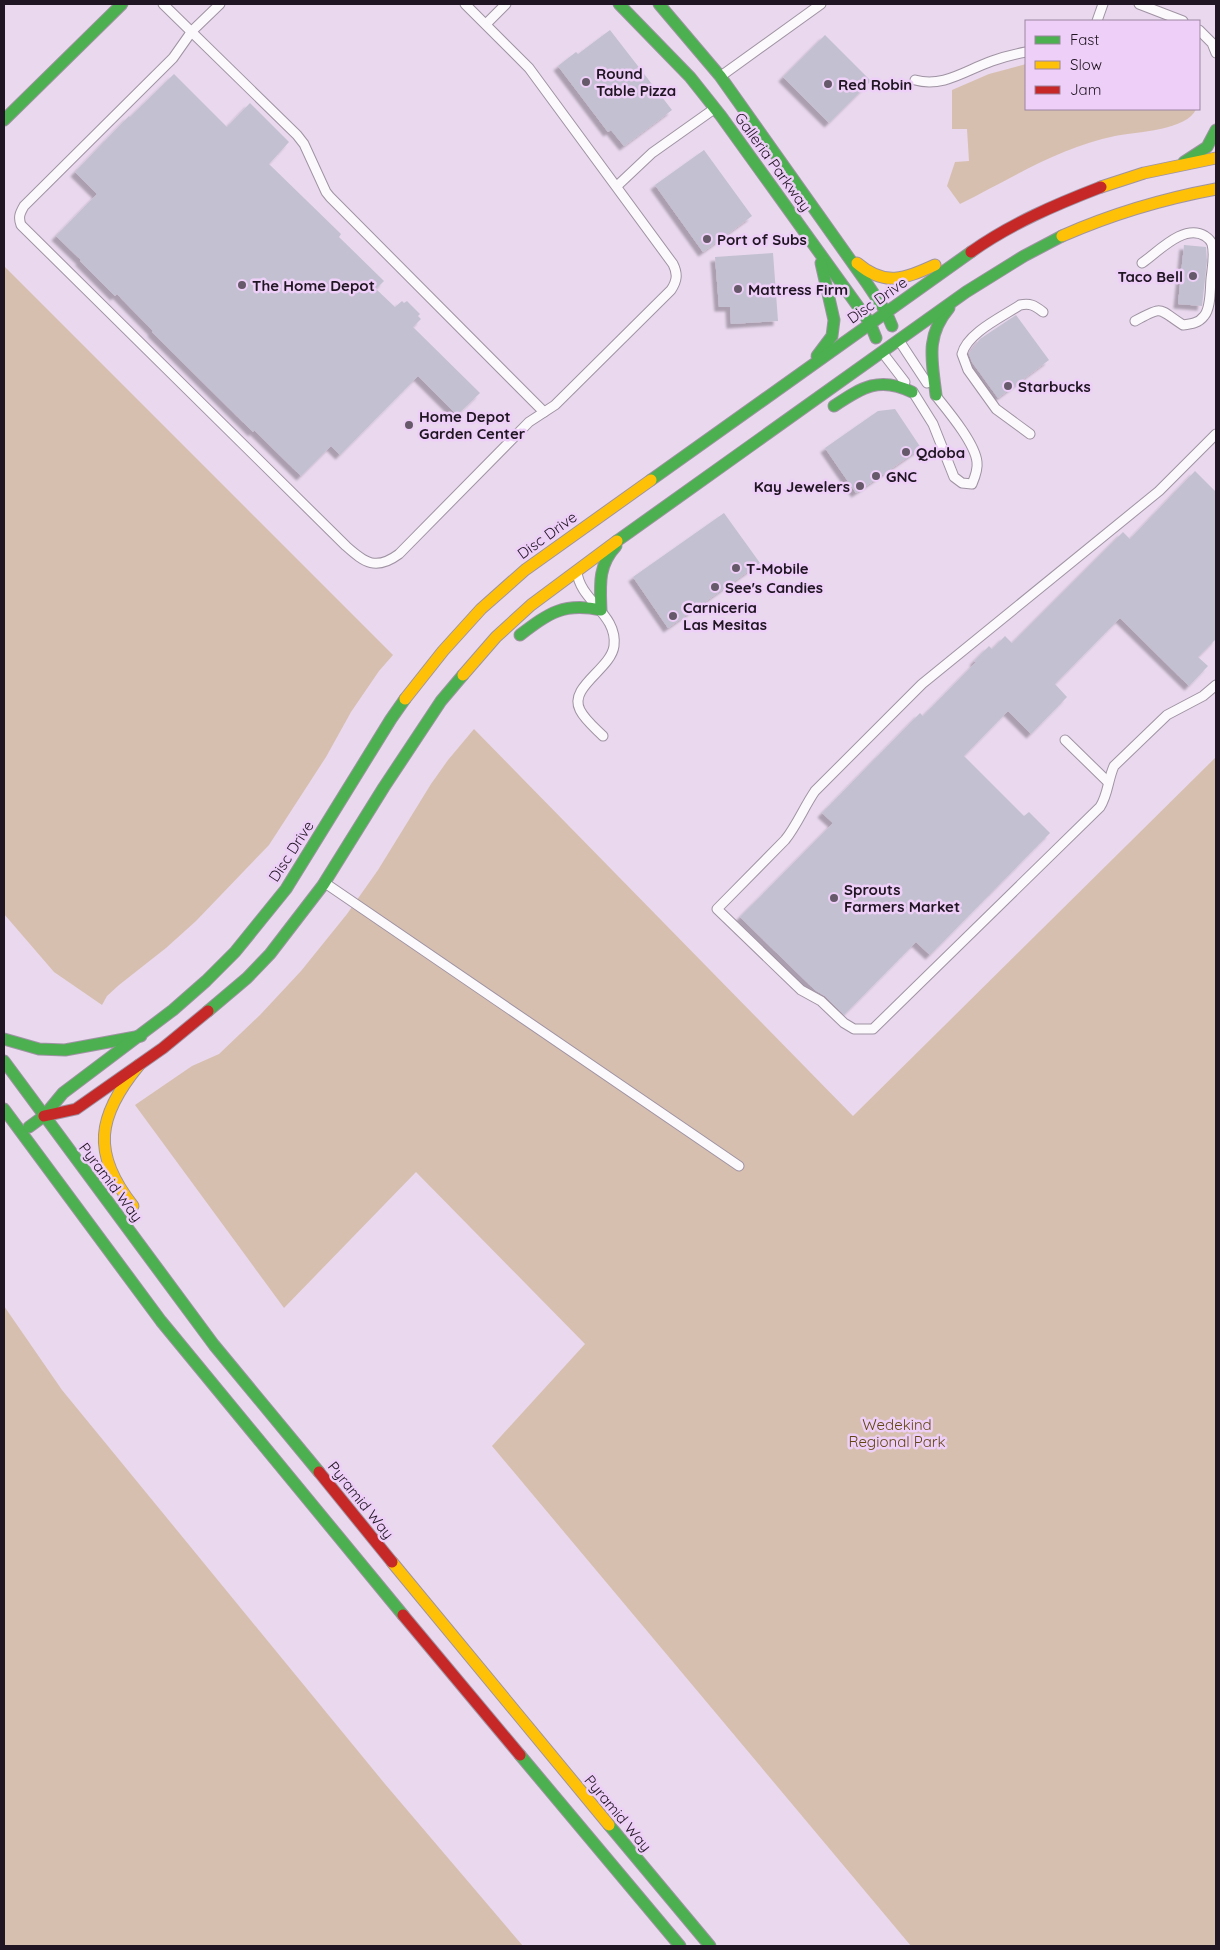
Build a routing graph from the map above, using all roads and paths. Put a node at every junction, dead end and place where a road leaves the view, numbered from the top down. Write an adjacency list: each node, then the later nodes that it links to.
1 (122, 4): 21 (main road)
2 (163, 4): 15 (lane)
3 (220, 4): 15 (lane)
4 (465, 4): 13 (lane)
5 (506, 4): 13 (lane)
6 (619, 4): 20 (main road, Galleria Parkway)
7 (659, 4): 18 (main road, Galleria Parkway)
8 (821, 4): 18 (lane)
9 (1103, 4): 11 (lane)
10 (1139, 4): 12 (lane)
11 (1096, 20)
12 (1180, 20)
13 (486, 24): 25 (lane)
14 (1200, 31): 17 (lane)
15 (192, 32): 43 (lane); 43 (lane)
16 (1025, 52): 19 (lane)
17 (1216, 53)
18 (720, 76): 29 (main road, Galleria Parkway)
19 (915, 80)
20 (715, 108): 25 (lane); 31 (main road, Galleria Parkway)
21 (4, 120)
22 (1216, 130): 24 (main road)
23 (1216, 158): 24 (main road, Disc Drive)
24 (1171, 167): 30 (main road, Disc Drive)
25 (617, 186): 43 (lane)
26 (1216, 189): 28 (main road, Disc Drive)
27 (1118, 202): 28 (main road)
28 (1078, 229): 33 (main road, Disc Drive)
29 (835, 238): 30 (main road); 34 (main road, Galleria Parkway)
30 (985, 242): 34 (main road, Disc Drive)
31 (818, 251): 37 (main road, Galleria Parkway); 40 (main road)
32 (1142, 263): 36 (lane)
33 (966, 292): 38 (main road, Disc Drive); 42 (main road)
34 (886, 312): 37 (main road, Disc Drive); 38 (main road, Galleria Parkway)
35 (1043, 312): 46 (lane)
36 (1134, 321)
37 (870, 323): 39 (main road, Galleria Parkway); 40 (main road, Disc Drive)
38 (898, 340): 39 (main road, Disc Drive); 42 (lane)
39 (882, 352): 41 (lane); 49 (main road, Disc Drive)
40 (804, 370): 48 (main road, Disc Drive)
41 (912, 392): 42 (lane); 44 (main road)
42 (936, 395)
43 (544, 412)
44 (825, 412)
45 (791, 431): 49 (main road)
46 (1030, 434)
47 (1216, 434): 63 (lane)
48 (702, 443): 50 (main road); 58 (main road, Disc Drive)
49 (738, 455): 51 (main road, Disc Drive)
50 (663, 486)
51 (630, 532): 53 (main road, Disc Drive); 54 (main road)
52 (579, 555): 53 (main road)
53 (576, 570): 54 (lane); 59 (main road, Disc Drive)
54 (601, 610): 55 (main road); 60 (lane)
55 (508, 646)
56 (486, 665): 59 (main road)
57 (1216, 686): 63 (lane)
58 (412, 690): 62 (main road); 66 (main road, Disc Drive)
59 (418, 734): 65 (main road, Disc Drive)
60 (603, 736)
61 (1065, 740): 63 (lane)
62 (391, 741)
63 (1108, 782)
64 (324, 863): 65 (main road)
65 (325, 883): 69 (main road, Disc Drive); 73 (lane)
66 (141, 1036): 67 (main road); 71 (main road, Disc Drive)
67 (4, 1039)
68 (4, 1061): 71 (main road, Pyramid Way)
69 (139, 1065): 71 (main road, Disc Drive); 74 (main road)
70 (4, 1109): 72 (main road)
71 (44, 1116): 72 (main road, Disc Drive); 76 (main road, Pyramid Way)
72 (22, 1132): 77 (main road)
73 (739, 1166)
74 (141, 1218)
75 (213, 1328): 76 (main road)
76 (214, 1345): 78 (main road, Pyramid Way)
77 (680, 1946)
78 (710, 1946)

